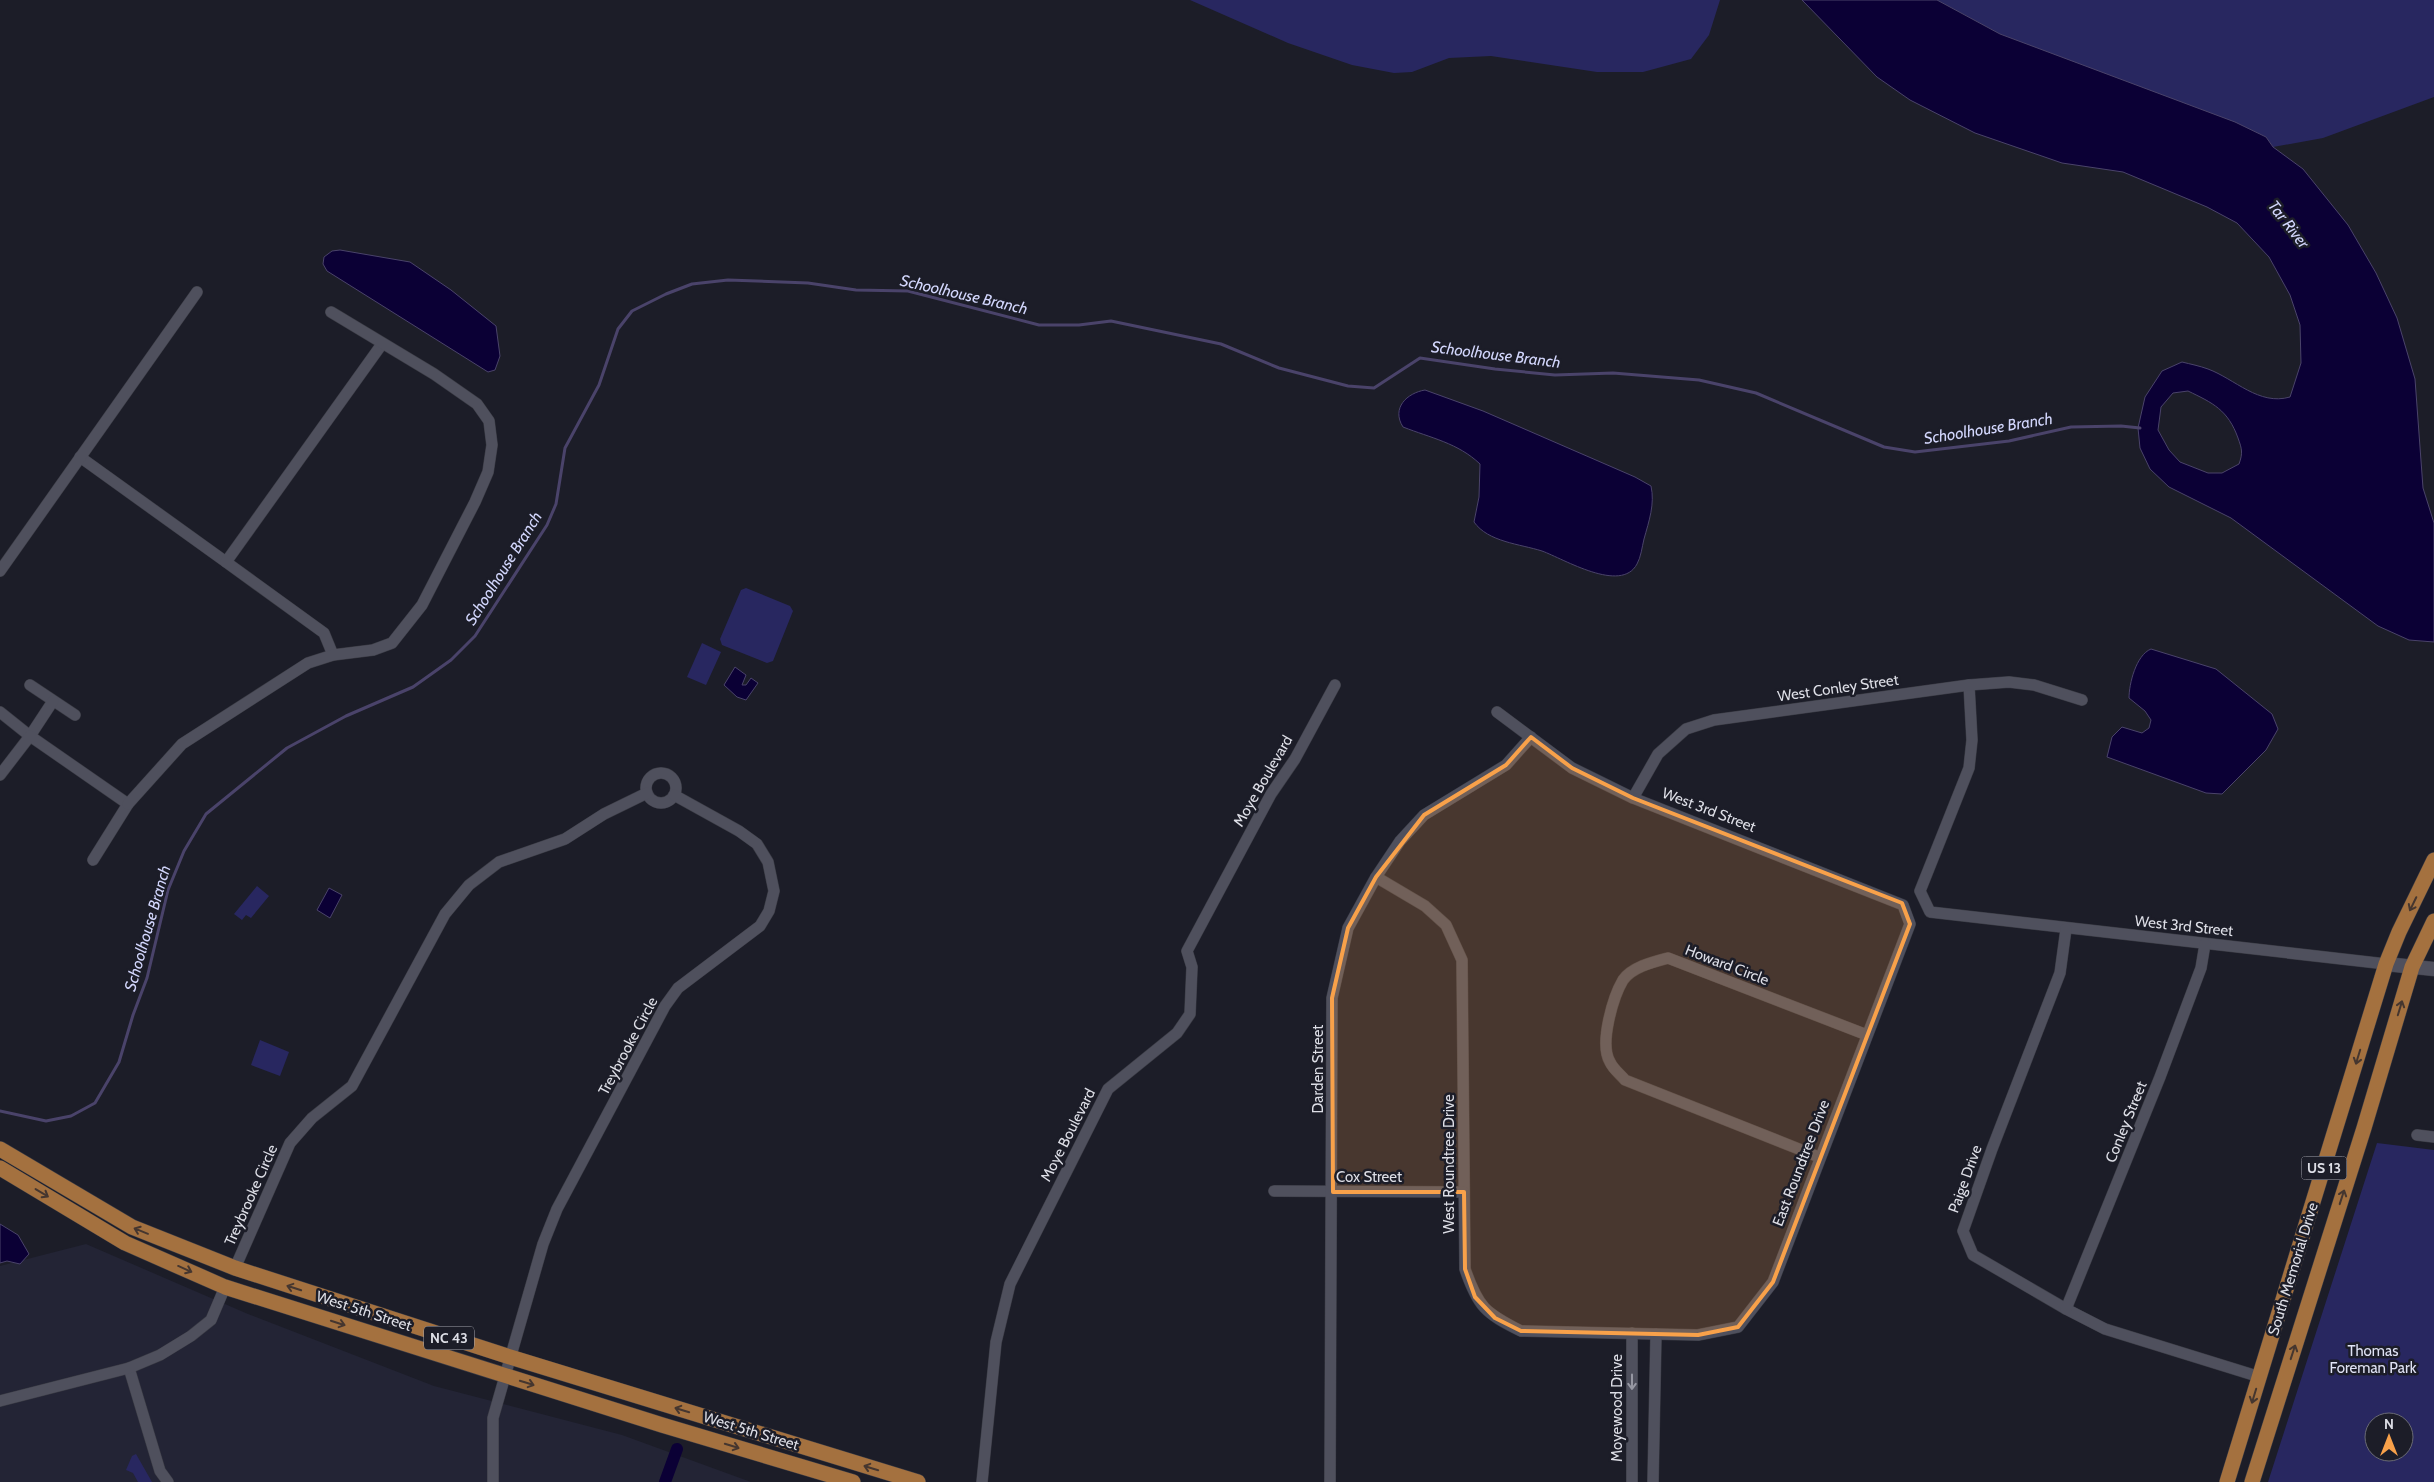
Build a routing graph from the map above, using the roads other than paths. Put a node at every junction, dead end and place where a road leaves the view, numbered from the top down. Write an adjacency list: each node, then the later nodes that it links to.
1 (197, 292): 4 (street)
2 (331, 312): 3 (street)
3 (382, 344): 5 (street); 7 (street)
4 (80, 457): 5 (street); 6 (street)
5 (226, 562): 7 (street)
6 (0, 571)
7 (333, 655): 22 (street)
8 (30, 685): 12 (street)
9 (1335, 685): 56 (street, Moye Boulevard)
10 (1970, 685): 11 (street, West Conley Street); 21 (street, West Conley Street); 28 (street, West 3rd Street)
11 (2082, 700)
12 (53, 701): 15 (street); 16 (street)
13 (0, 712): 16 (street)
14 (1497, 712): 17 (street, West 3rd Street)
15 (75, 715)
16 (30, 736): 18 (street); 22 (street)
17 (1531, 737): 21 (street, West 3rd Street); 25 (street, Darden Street)
18 (0, 775)
19 (647, 793): 20 (street); 20 (street); 42 (street, Treybrooke Circle)
20 (674, 796): 47 (street, Treybrooke Circle)
21 (1633, 798): 27 (street, West 3rd Street)
22 (128, 804): 23 (street)
23 (93, 860)
24 (2434, 860): 30 (main road, South Memorial Drive / US 13, one-way to 30)
25 (1376, 877): 40 (street, Darden Street); 41 (street, West Roundtree Drive)
26 (2434, 921): 31 (main road, South Memorial Drive / US 13)
27 (1910, 924): 33 (street, East Roundtree Drive)
28 (2066, 929): 29 (street, West 3rd Street); 44 (street, Paige Drive)
29 (2205, 944): 30 (street, West 3rd Street); 44 (street, Conley Street)
30 (2386, 964): 31 (street, West 3rd Street); 50 (main road, South Memorial Drive / US 13, one-way to 50)
31 (2412, 967): 32 (street, West 3rd Street); 61 (main road, South Memorial Drive / US 13, one-way to 31)
32 (2434, 969)
33 (1867, 1035): 37 (street, East Roundtree Drive); 37 (street, Howard Circle)
34 (2417, 1135): 35 (street)
35 (2434, 1137)
36 (0, 1149): 42 (main road, West 5th Street / NC 43, one-way to 36)
37 (1819, 1157): 46 (street, East Roundtree Drive)
38 (0, 1168): 43 (main road, West 5th Street / NC 43, one-way to 43)
39 (1274, 1191): 40 (street, Cox Street)
40 (1333, 1192): 41 (street, Cox Street); 57 (street, Darden Street)
41 (1464, 1192): 45 (street, West Roundtree Drive)
42 (235, 1268): 47 (main road, West 5th Street / NC 43, one-way to 42)
43 (225, 1287): 48 (street); 49 (main road, West 5th Street / NC 43, one-way to 49)
44 (2066, 1309): 50 (street, Paige Drive)
45 (1632, 1333): 46 (street, West Roundtree Drive); 58 (street, Moyewood Drive, one-way to 58)
46 (1656, 1334): 59 (street)
47 (510, 1357): 49 (street, Treybrooke Circle); 55 (main road, West 5th Street / NC 43, one-way to 47)
48 (129, 1368): 51 (street); 52 (street)
49 (504, 1376): 53 (street, Treybrooke Circle); 54 (main road, West 5th Street / NC 43, one-way to 54)
50 (2260, 1377): 60 (main road, South Memorial Drive / US 13, one-way to 60)
51 (0, 1401)
52 (168, 1482)
53 (493, 1482)
54 (853, 1482)
55 (918, 1482)
56 (982, 1482)
57 (1330, 1482)
58 (1632, 1482)
59 (1653, 1482)
60 (2227, 1482)
61 (2252, 1482)

